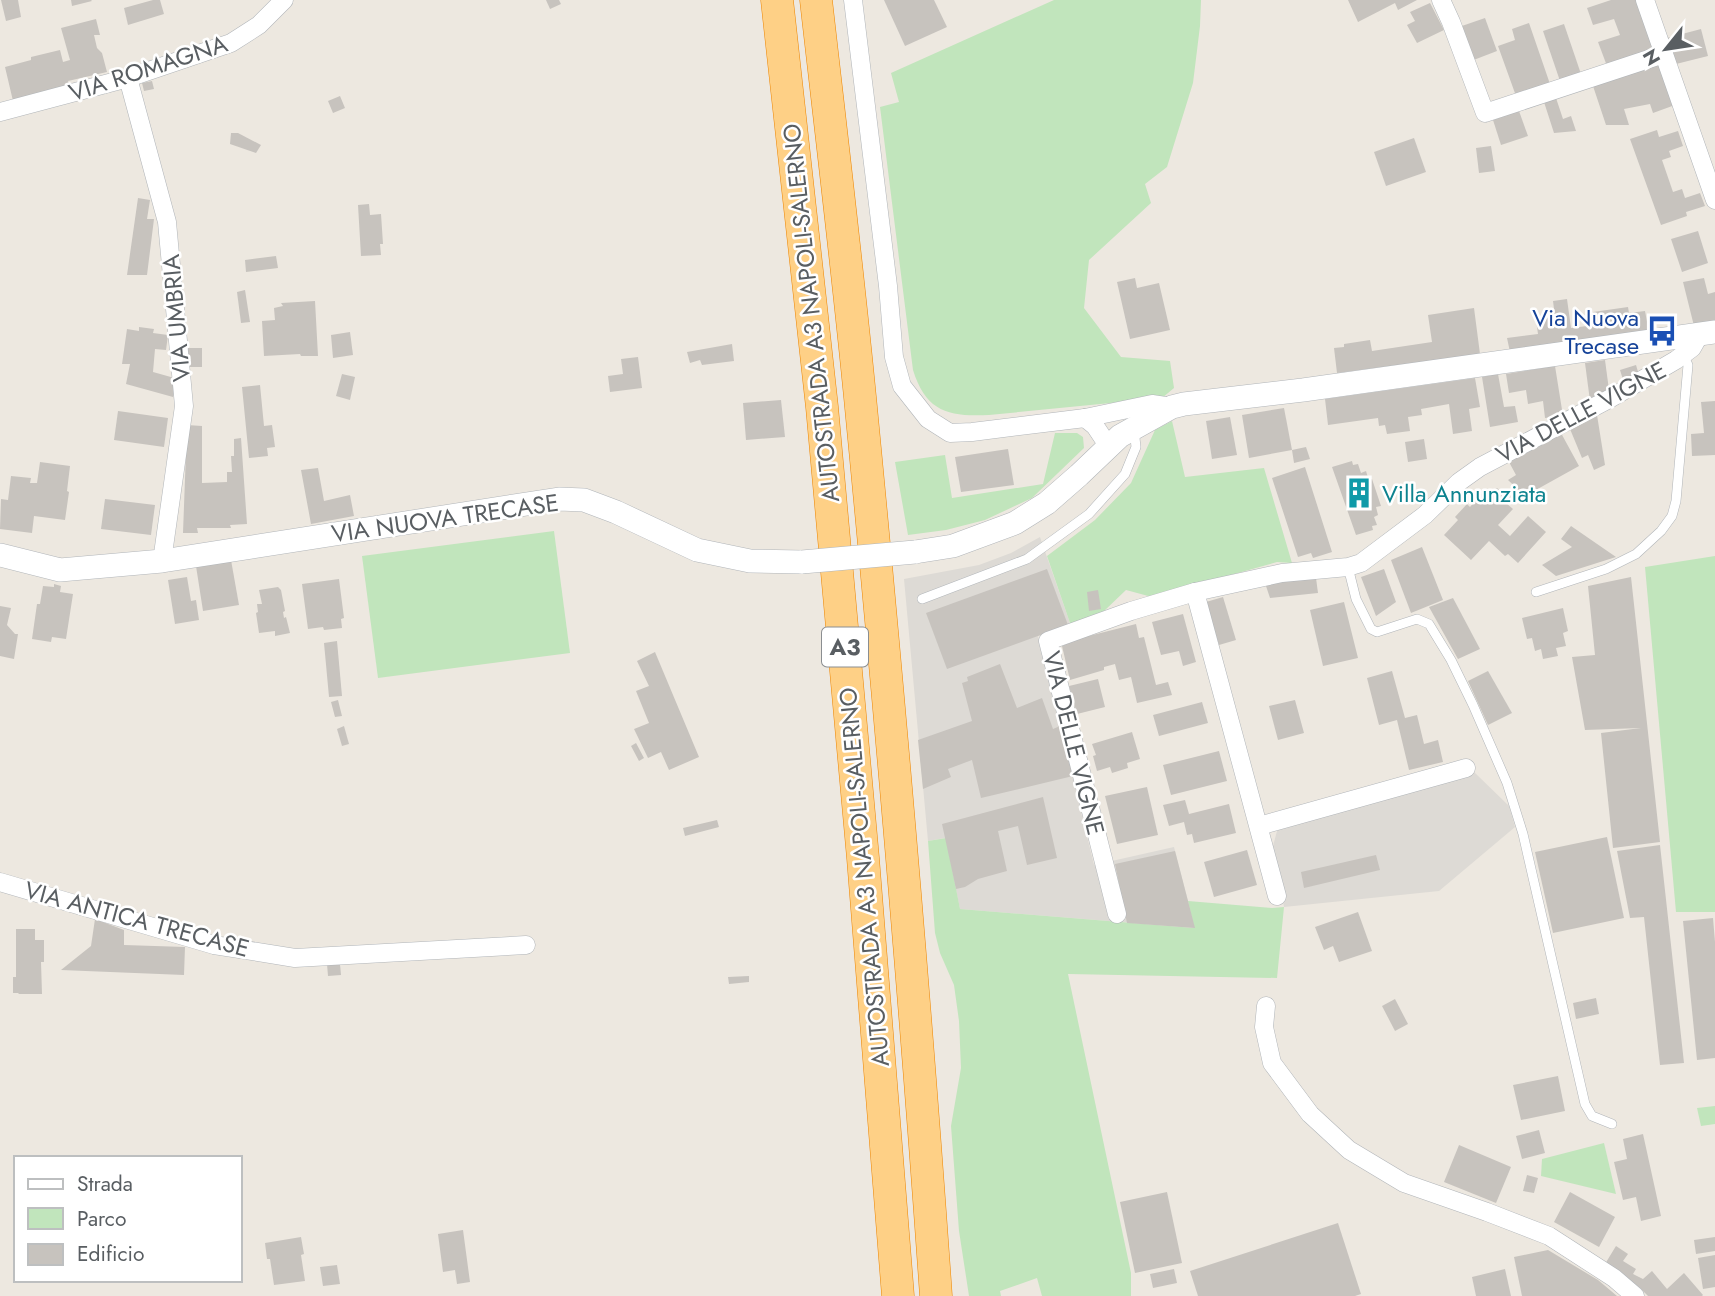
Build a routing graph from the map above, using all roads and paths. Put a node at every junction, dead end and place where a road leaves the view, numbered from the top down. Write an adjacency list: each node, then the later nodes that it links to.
1 (284, 0): 8 (street, VIA ROMAGNA)
2 (777, 0): 31 (highway, AUTOSTRADA A3 NAPOLI-SALERNO / A3)
3 (816, 0): 32 (highway, AUTOSTRADA A3 NAPOLI-SALERNO / A3)
4 (853, 0): 15 (street)
5 (1441, 0): 7 (street)
6 (1645, 0): 7 (street)
7 (1664, 54): 10 (street)
8 (128, 78): 9 (street, VIA ROMAGNA); 18 (street, VIA UMBRIA)
9 (0, 112)
10 (1715, 200)
11 (1708, 333): 12 (street, VIA DELLE VIGNE); 13 (street, VIA NUOVA TRECASE)
12 (1684, 354): 19 (street, VIA DELLE VIGNE); 21 (lane)
13 (1172, 407): 14 (street); 16 (street, VIA NUOVA TRECASE)
14 (1103, 414): 15 (street); 16 (street)
15 (1085, 418): 16 (street)
16 (1121, 437): 18 (street, VIA NUOVA TRECASE, bridge); 22 (lane)
17 (0, 555): 18 (street, VIA NUOVA TRECASE)
18 (162, 562)
19 (1348, 568): 20 (street, VIA DELLE VIGNE); 30 (lane)
20 (1195, 592): 24 (street); 27 (street, VIA DELLE VIGNE)
21 (1536, 592)
22 (922, 599)
23 (1466, 768): 24 (street)
24 (1259, 826): 26 (street)
25 (0, 882): 28 (street, VIA ANTICA TRECASE)
26 (1277, 896)
27 (1117, 914)
28 (526, 945)
29 (1266, 1006): 33 (street)
30 (1612, 1124)
31 (898, 1296)
32 (936, 1296)
33 (1635, 1296)

